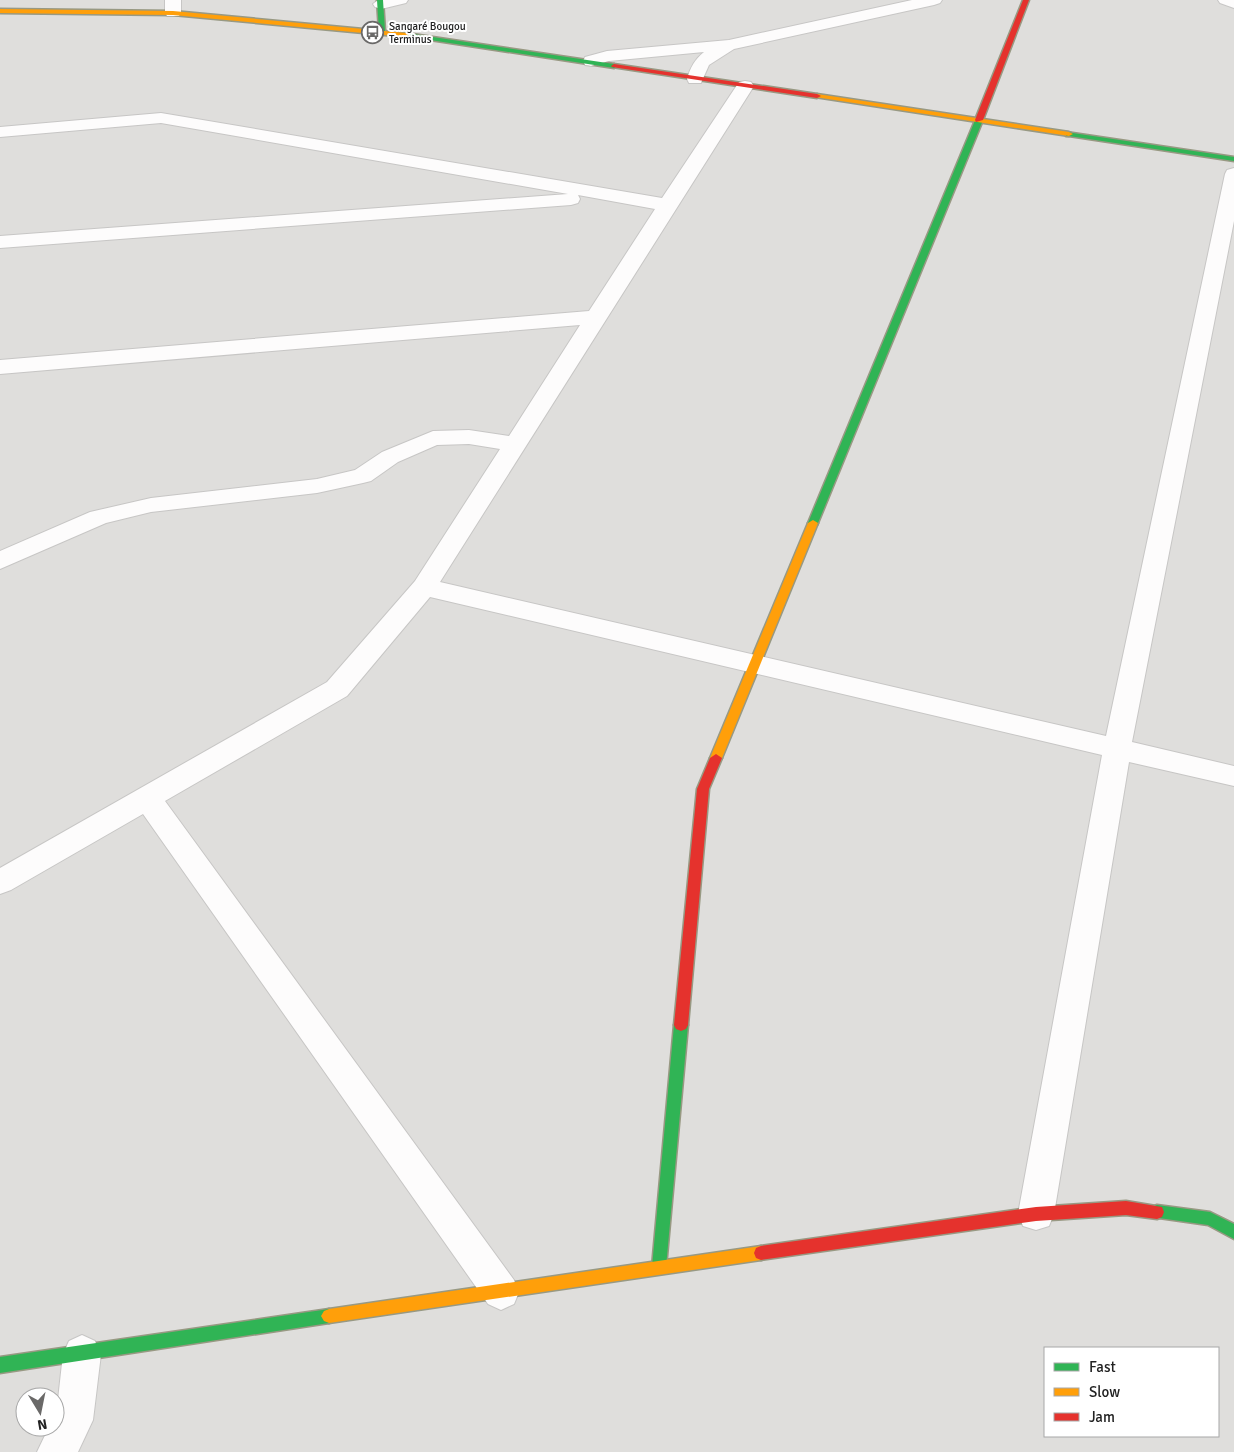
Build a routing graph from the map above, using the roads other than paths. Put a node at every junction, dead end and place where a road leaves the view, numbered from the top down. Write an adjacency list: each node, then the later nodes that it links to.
1 (400, 0): 5 (street)
2 (934, 0): 10 (street)
3 (1026, 0): 14 (street)
4 (1226, 0): 6 (street)
5 (380, 2): 9 (street)
6 (1234, 3)
7 (173, 6): 8 (street); 9 (street)
8 (0, 10)
9 (382, 31): 11 (street)
10 (729, 45): 11 (street); 12 (street)
11 (591, 61): 12 (street)
12 (695, 79): 13 (street)
13 (746, 86): 14 (street); 19 (street)
14 (979, 121): 16 (street); 26 (street)
15 (0, 132): 18 (street)
16 (1234, 160)
17 (1234, 174): 27 (street)
18 (612, 196): 19 (street); 20 (street)
19 (667, 205): 21 (street)
20 (0, 242)
21 (597, 317): 22 (street); 23 (street)
22 (0, 367)
23 (515, 444): 24 (street); 25 (street)
24 (0, 561)
25 (424, 587): 26 (street); 29 (street)
26 (755, 664): 27 (street); 33 (street)
27 (1117, 749): 28 (street); 31 (street)
28 (1234, 776)
29 (147, 798): 30 (street); 34 (street)
30 (0, 882)
31 (1036, 1214): 32 (street); 33 (street)
32 (1234, 1232)
33 (659, 1267): 34 (street)
34 (501, 1292): 35 (street)
35 (82, 1354): 36 (street); 37 (street)
36 (0, 1366)
37 (57, 1452)

